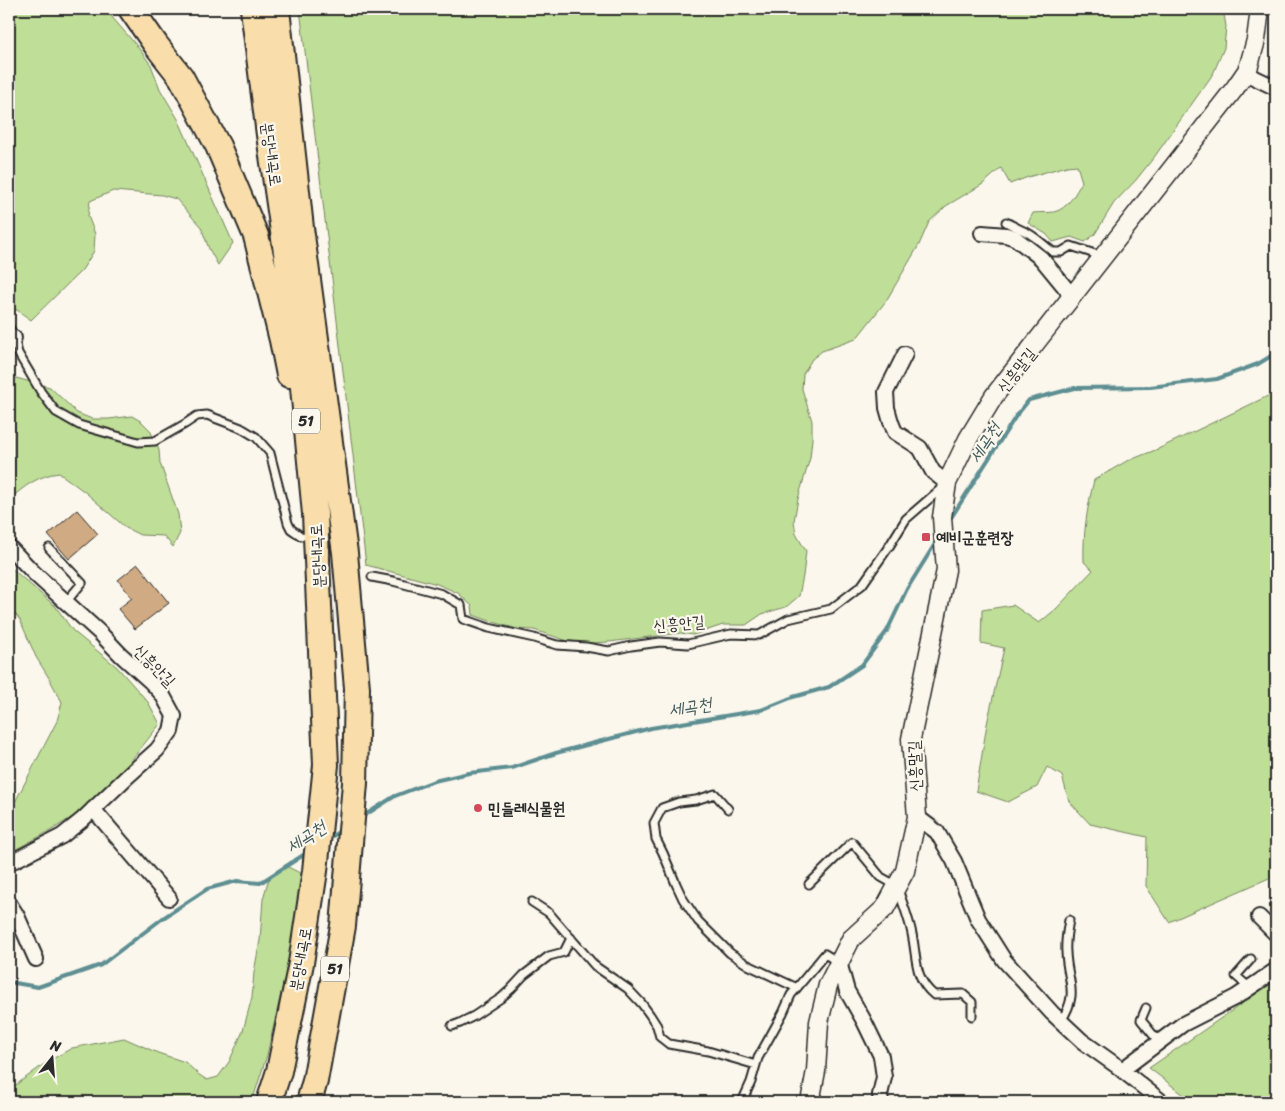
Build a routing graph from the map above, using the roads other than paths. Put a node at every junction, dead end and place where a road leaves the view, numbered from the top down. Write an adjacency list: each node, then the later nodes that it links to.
1 (131, 9): 14 (highway)
2 (253, 9): 14 (highway, 분당내곡로 / 51)
3 (1260, 9): 5 (street, 신흥말길)
4 (279, 12): 47 (highway, 분당내곡로 / 51)
5 (1245, 73): 6 (street); 9 (street, 신흥말길)
6 (1276, 88)
7 (1006, 222): 9 (lane)
8 (982, 233): 10 (street)
9 (1104, 257): 10 (street, 신흥말길)
10 (1073, 297): 13 (street, 신흥말길)
11 (10, 336): 15 (lane)
12 (905, 354): 13 (street)
13 (947, 483): 18 (lane, 신흥안길); 22 (street, 신흥말길)
14 (315, 514): 46 (highway, 분당내곡로 / 51)
15 (301, 536)
16 (9, 547): 19 (street, 신흥안길)
17 (50, 548): 19 (lane)
18 (372, 577)
19 (66, 602): 20 (street, 신흥안길)
20 (93, 809): 23 (street, 신흥안길); 26 (street)
21 (728, 809): 37 (lane)
22 (917, 817): 25 (street, 신흥말길); 41 (street)
23 (9, 862)
24 (809, 884): 25 (lane)
25 (897, 886): 35 (street, 신흥말길); 40 (lane)
26 (169, 898)
27 (532, 902): 32 (lane)
28 (9, 903): 34 (street)
29 (1259, 917): 31 (street)
30 (1069, 920): 41 (lane)
31 (1276, 934)
32 (571, 938): 42 (lane); 44 (lane)
33 (1251, 958): 38 (lane)
34 (36, 959)
35 (839, 962): 37 (lane); 49 (street, 신흥말길); 50 (street)
36 (1276, 970): 38 (street)
37 (797, 988): 44 (lane)
38 (1250, 988): 43 (street)
39 (1146, 1008): 43 (lane)
40 (972, 1016)
41 (1061, 1021): 45 (street)
42 (452, 1026)
43 (1159, 1042): 45 (street)
44 (756, 1065): 48 (lane)
45 (1122, 1070): 51 (street)
46 (269, 1102)
47 (309, 1102)
48 (742, 1102)
49 (810, 1102)
50 (881, 1102)
51 (1162, 1102)

